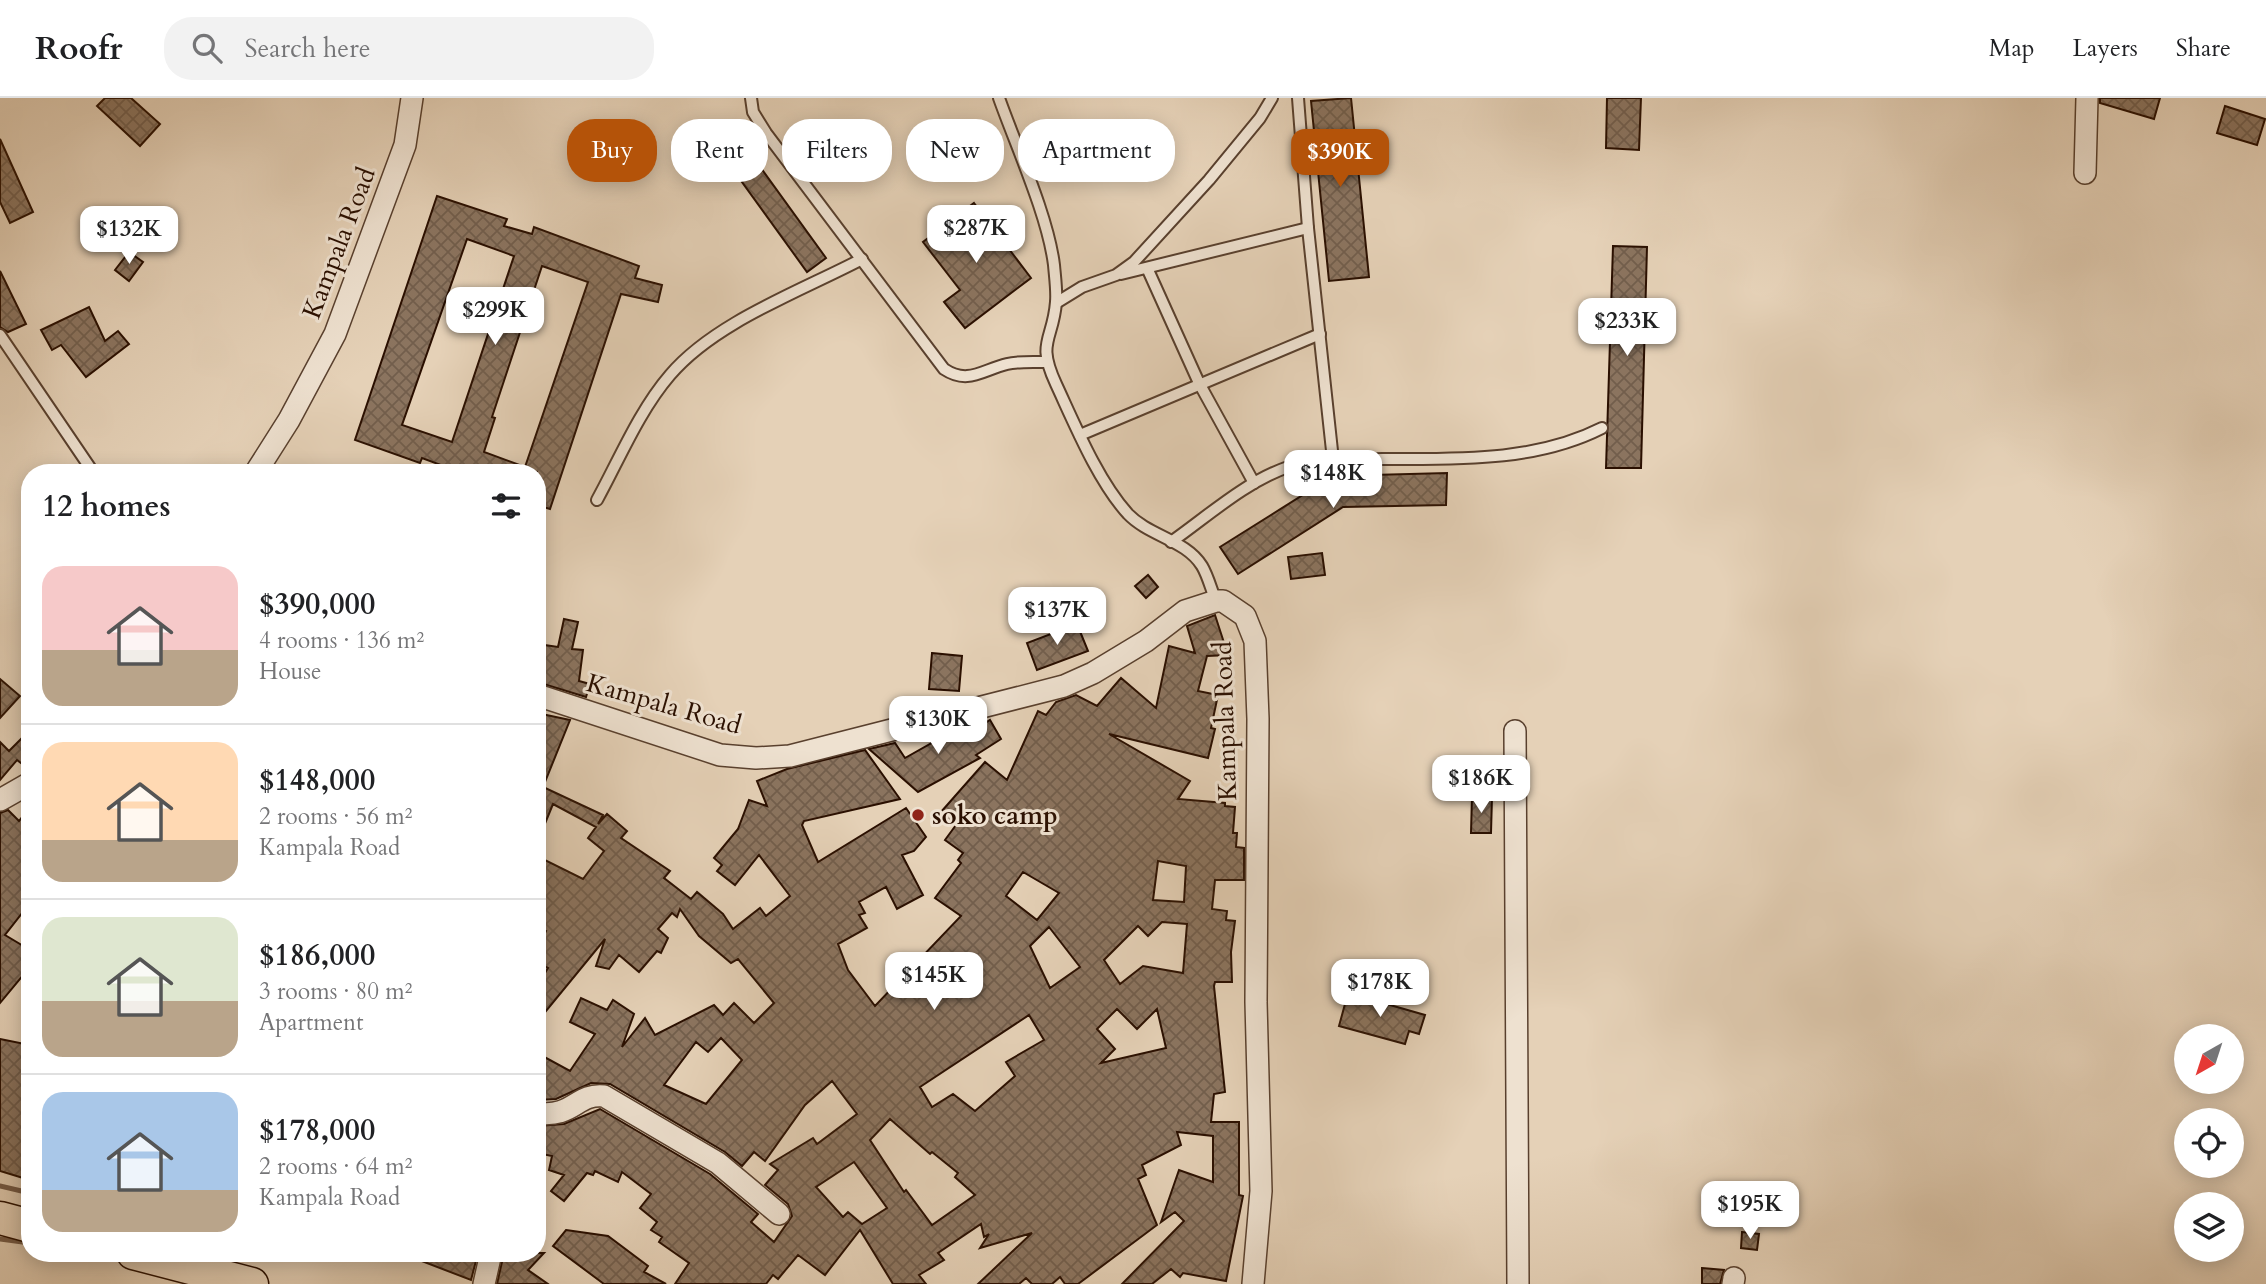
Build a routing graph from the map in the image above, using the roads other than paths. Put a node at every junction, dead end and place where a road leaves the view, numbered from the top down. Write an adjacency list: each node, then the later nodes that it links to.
1 (412, 98): 21 (street, Kampala Road)
2 (751, 98): 9 (lane)
3 (999, 98): 12 (lane)
4 (1272, 98): 11 (lane)
5 (1298, 98): 8 (lane)
6 (2087, 98): 7 (street)
7 (2085, 173)
8 (1308, 228): 10 (lane); 13 (lane)
9 (862, 259): 15 (lane); 23 (lane)
10 (1148, 270): 11 (lane); 16 (lane)
11 (1116, 275): 12 (lane)
12 (1056, 303): 15 (lane)
13 (1320, 334): 16 (lane); 19 (lane)
14 (0, 335): 20 (lane)
15 (1046, 362): 18 (lane)
16 (1199, 383): 18 (lane); 22 (lane)
17 (1602, 428): 19 (lane)
18 (1080, 435): 24 (lane)
19 (1333, 460): 22 (lane)
20 (88, 464)
21 (261, 464)
22 (1254, 483): 24 (lane)
23 (597, 500)
24 (1171, 542): 25 (lane)
25 (1216, 601): 26 (street, Kampala Road); 38 (street, Kampala Road)
26 (546, 698)
27 (1515, 731): 39 (street)
28 (21, 788): 29 (street)
29 (0, 800)
30 (546, 1113): 31 (street)
31 (779, 1214)
32 (0, 1218): 33 (main road)
33 (21, 1224)
34 (168, 1262): 36 (main road)
35 (489, 1262): 37 (street)
36 (252, 1284)
37 (484, 1284)
38 (1253, 1284)
39 (1517, 1284)

